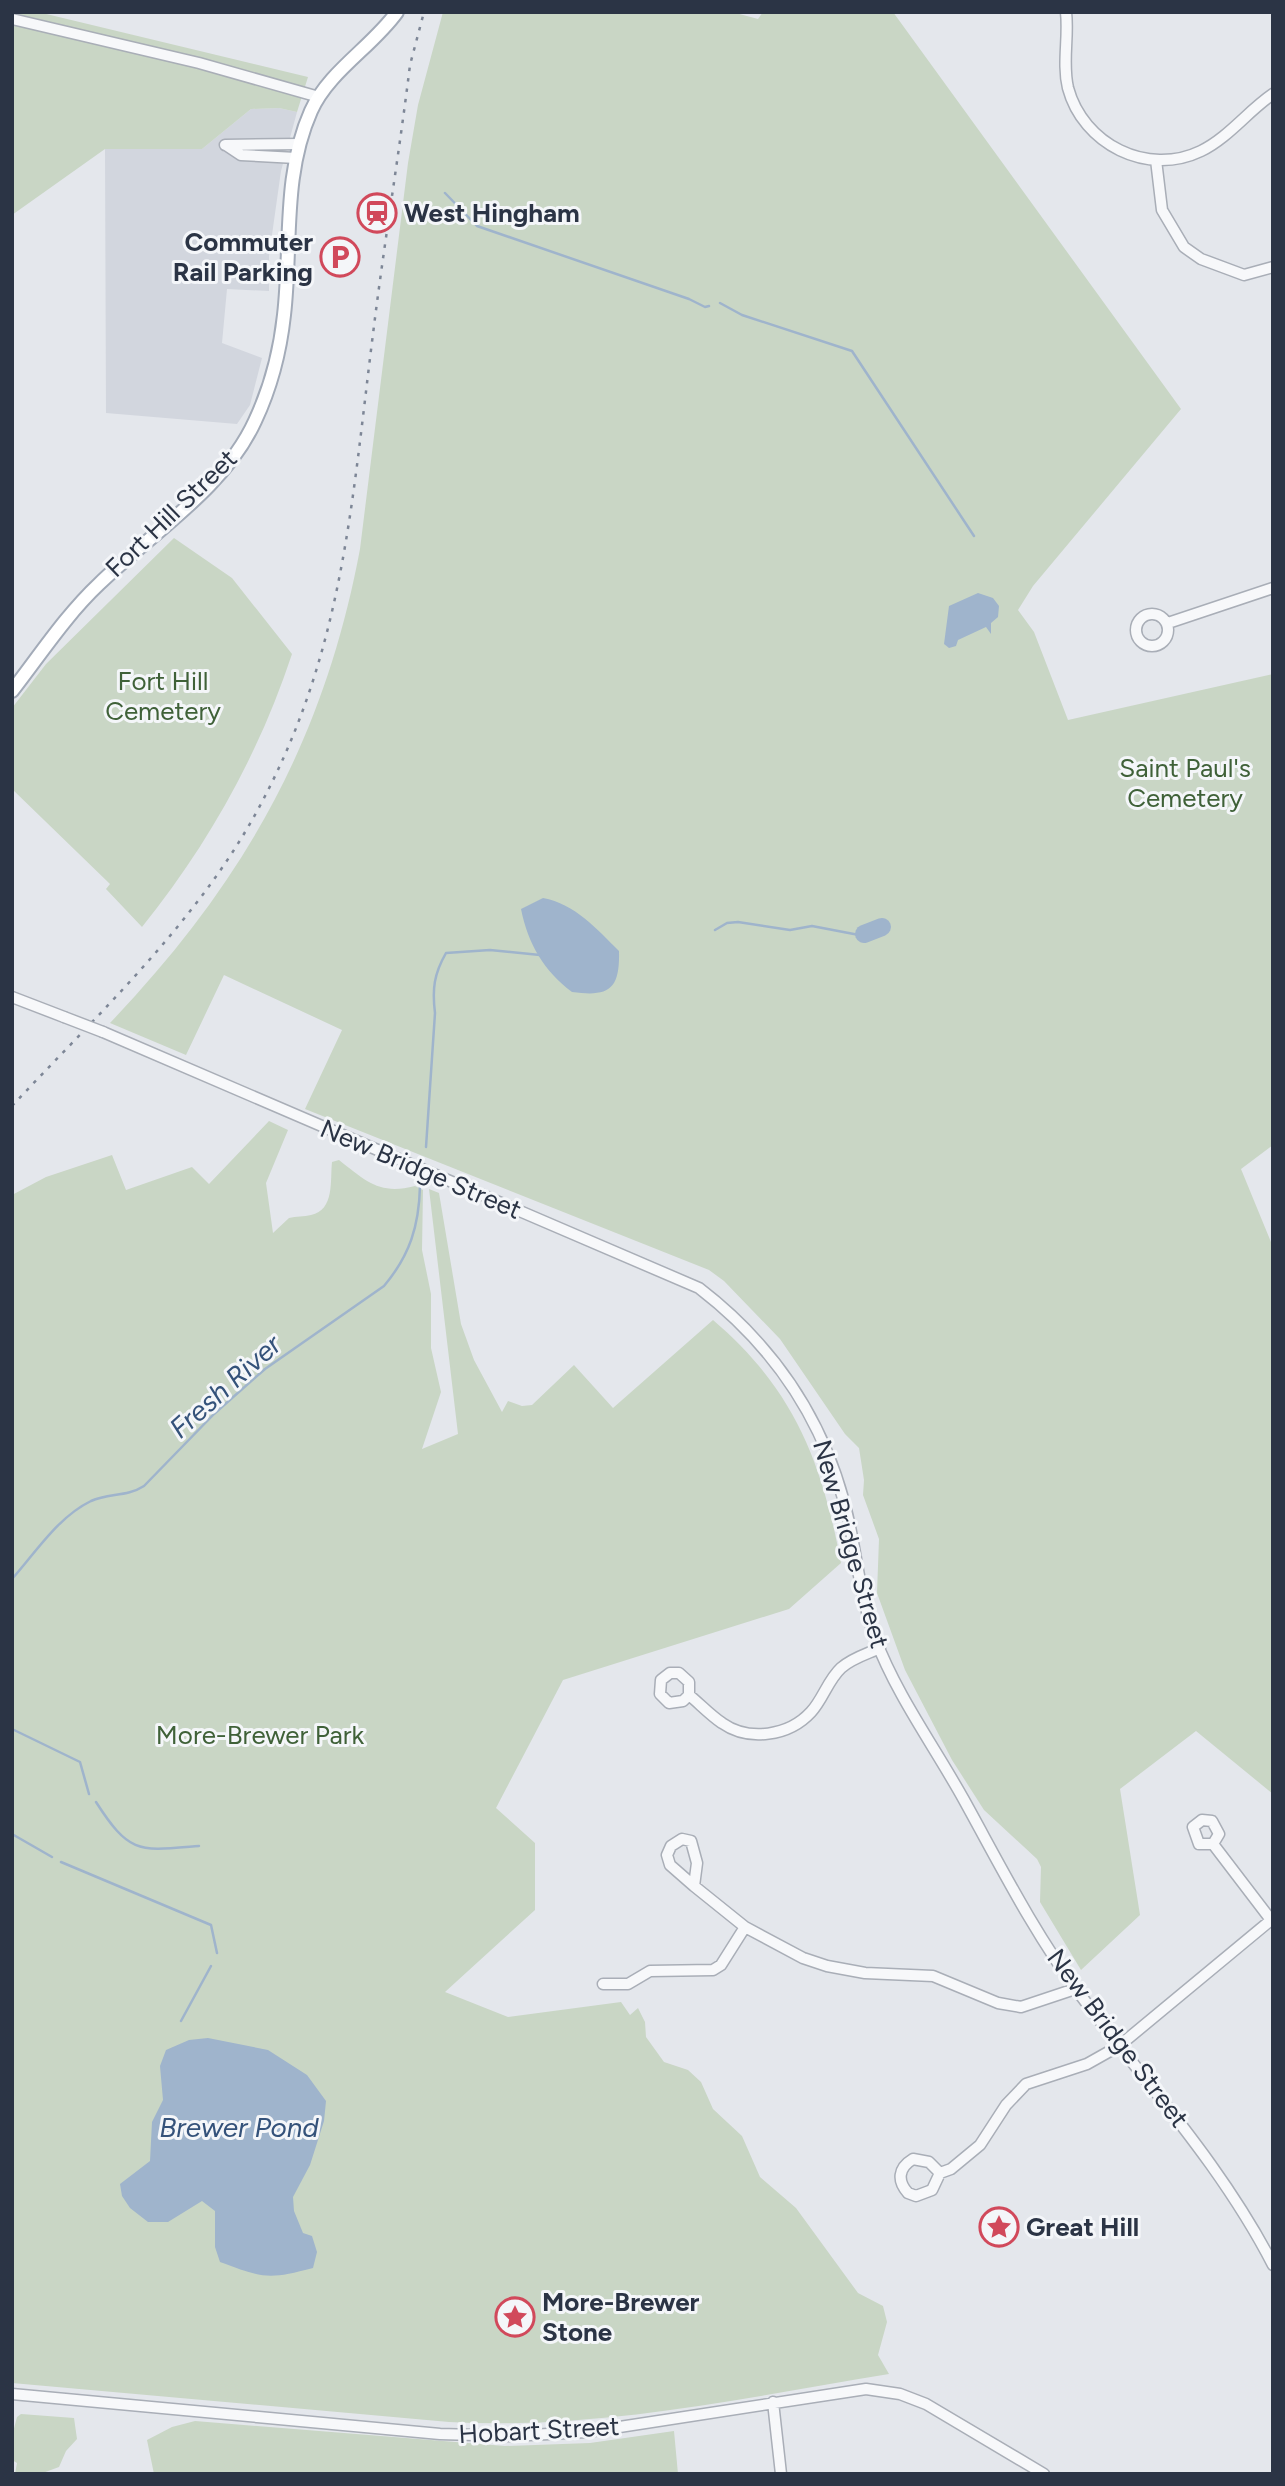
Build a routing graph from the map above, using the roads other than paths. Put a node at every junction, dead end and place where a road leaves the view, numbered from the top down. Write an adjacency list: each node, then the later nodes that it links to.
1 (397, 12): 5 (main road, Fort Hill Street)
2 (1066, 12): 8 (street)
3 (12, 19): 5 (street)
4 (1273, 94): 8 (street)
5 (319, 97): 6 (main road, Fort Hill Street)
6 (300, 144): 7 (main road, Fort Hill Street); 7 (street)
7 (296, 158): 12 (main road, Fort Hill Street)
8 (1156, 160): 9 (street)
9 (1273, 267)
10 (1273, 588): 11 (street)
11 (1168, 623)
12 (12, 691)
13 (12, 997): 14 (street, New Bridge Street, bridge)
14 (880, 1648): 15 (street); 21 (street, New Bridge Street)
15 (689, 1695)
16 (1213, 1844): 18 (street)
17 (694, 1886): 17 (street); 19 (street)
18 (1272, 1921): 22 (street)
19 (745, 1927): 20 (street); 21 (street)
20 (603, 1984)
21 (1075, 1989): 22 (street, New Bridge Street)
22 (1119, 2046): 23 (street); 24 (street, New Bridge Street)
23 (940, 2173)
24 (1273, 2265)
25 (12, 2394): 26 (street, Hobart Street)
26 (773, 2402): 27 (street); 28 (street, Hobart Street)
27 (781, 2474)
28 (1044, 2474)

